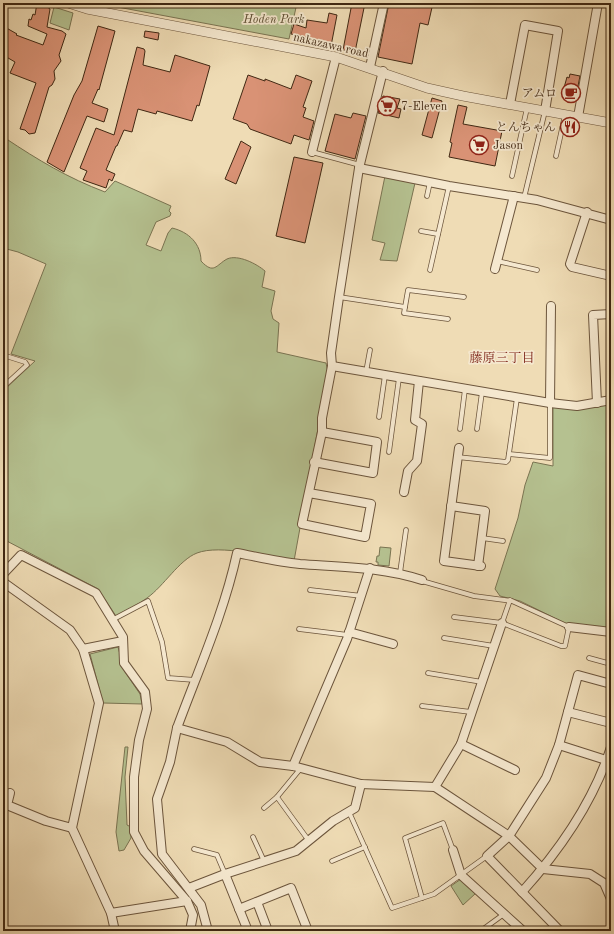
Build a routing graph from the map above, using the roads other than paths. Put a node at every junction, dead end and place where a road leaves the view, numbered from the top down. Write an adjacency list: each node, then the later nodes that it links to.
1 (68, 3): 4 (street, nakazawa road)
2 (384, 3): 5 (street)
3 (598, 3): 11 (street)
4 (336, 57): 5 (street, nakazawa road); 13 (street)
5 (370, 67): 6 (street, nakazawa road)
6 (382, 71): 7 (street, nakazawa road); 15 (street)
7 (510, 104): 8 (street, nakazawa road); 9 (street)
8 (527, 108): 9 (street, nakazawa road); 16 (lane)
9 (545, 111): 10 (street, nakazawa road); 21 (lane)
10 (565, 115): 11 (street, nakazawa road); 14 (lane)
11 (578, 117): 12 (street, nakazawa road)
12 (611, 123)
13 (312, 152): 15 (lane)
14 (556, 156)
15 (360, 167): 17 (street); 30 (street)
16 (512, 176)
17 (430, 182): 18 (street); 19 (lane)
18 (449, 186): 20 (street); 25 (lane)
19 (427, 196)
20 (514, 196): 21 (street); 26 (street)
21 (524, 198): 22 (street)
22 (587, 212): 23 (street); 29 (street)
23 (611, 220)
24 (421, 231): 25 (lane)
25 (438, 234): 27 (lane)
26 (496, 265): 28 (lane)
27 (430, 270)
28 (537, 270)
29 (611, 276)
30 (339, 297): 33 (lane); 38 (street)
31 (464, 297): 33 (lane)
32 (551, 306): 48 (street)
33 (405, 307): 35 (lane)
34 (611, 314): 49 (street)
35 (448, 320)
36 (370, 350): 39 (lane)
37 (3, 355): 43 (lane)
38 (332, 366): 39 (street); 53 (street)
39 (366, 372): 40 (street)
40 (385, 375): 41 (street); 50 (lane)
41 (399, 377): 42 (street); 55 (lane)
42 (419, 381): 44 (street); 59 (street)
43 (3, 387)
44 (465, 388): 45 (street); 51 (lane)
45 (482, 391): 46 (street); 52 (lane)
46 (517, 397): 48 (street); 56 (lane)
47 (611, 400): 49 (street)
48 (550, 403): 49 (street); 56 (lane)
49 (597, 403)
50 (379, 417)
51 (460, 429)
52 (478, 429)
53 (322, 432): 58 (street); 58 (street)
54 (459, 448): 57 (street)
55 (389, 452)
56 (509, 454): 57 (lane)
57 (457, 457): 61 (street)
58 (314, 462): 60 (street)
59 (404, 492)
60 (309, 493): 60 (street)
61 (451, 506): 63 (street); 63 (street)
62 (406, 530): 66 (lane)
63 (482, 538): 64 (lane)
64 (503, 541)
65 (370, 568): 66 (street); 71 (street); 88 (street)
66 (400, 573): 68 (street)
67 (3, 574): 74 (street)
68 (422, 580): 72 (lane)
69 (3, 582): 84 (street)
70 (310, 590): 71 (lane)
71 (362, 596): 79 (street)
72 (510, 600): 75 (lane); 76 (lane)
73 (454, 617): 75 (lane)
74 (112, 620): 81 (street); 88 (lane)
75 (502, 623): 76 (lane); 83 (street)
76 (569, 627): 78 (street)
77 (299, 630): 79 (lane)
78 (611, 632)
79 (348, 633): 82 (street); 100 (street)
80 (444, 638): 83 (lane)
81 (123, 641): 84 (street); 125 (street)
82 (393, 644)
83 (494, 646): 89 (street)
84 (84, 650): 108 (street)
85 (589, 658): 86 (lane)
86 (611, 664)
87 (428, 673): 89 (lane)
88 (195, 680): 95 (street)
89 (482, 682): 92 (street)
90 (611, 684): 93 (street)
91 (422, 706): 92 (lane)
92 (471, 712): 96 (street)
93 (568, 712): 94 (street); 97 (street)
94 (611, 723)
95 (177, 728): 100 (street); 121 (street)
96 (461, 744): 101 (street); 103 (street)
97 (559, 745): 99 (street); 109 (street)
98 (611, 747): 99 (street)
99 (606, 760): 118 (street)
100 (297, 767): 102 (street); 105 (lane)
101 (515, 770)
102 (361, 784): 103 (street); 107 (street)
103 (435, 787): 109 (street)
104 (10, 793): 108 (street)
105 (277, 797): 106 (lane); 111 (lane)
106 (264, 808)
107 (349, 812): 111 (street); 112 (lane)
108 (72, 828): 128 (street)
109 (509, 836): 115 (street); 118 (street)
110 (253, 837): 116 (lane)
111 (309, 841): 116 (street)
112 (365, 847): 117 (lane); 123 (lane)
113 (194, 849): 119 (lane)
114 (453, 850): 120 (street); 123 (lane)
115 (487, 856): 120 (lane); 122 (street)
116 (264, 862): 119 (street)
117 (332, 862)
118 (543, 869): 122 (street); 124 (street)
119 (225, 874): 121 (street); 127 (street)
120 (461, 875): 123 (lane); 129 (street)
121 (189, 888): 133 (street)
122 (522, 892): 138 (street)
123 (422, 898)
124 (611, 899)
125 (187, 901): 128 (street); 132 (street)
126 (257, 902): 127 (street); 135 (street); 136 (street)
127 (239, 909): 134 (street)
128 (111, 913): 131 (street)
129 (504, 914): 130 (lane); 137 (street)
130 (482, 930)
131 (115, 931)
132 (190, 931)
133 (208, 931)
134 (248, 931)
135 (268, 931)
136 (308, 931)
137 (523, 931)
138 (560, 931)

